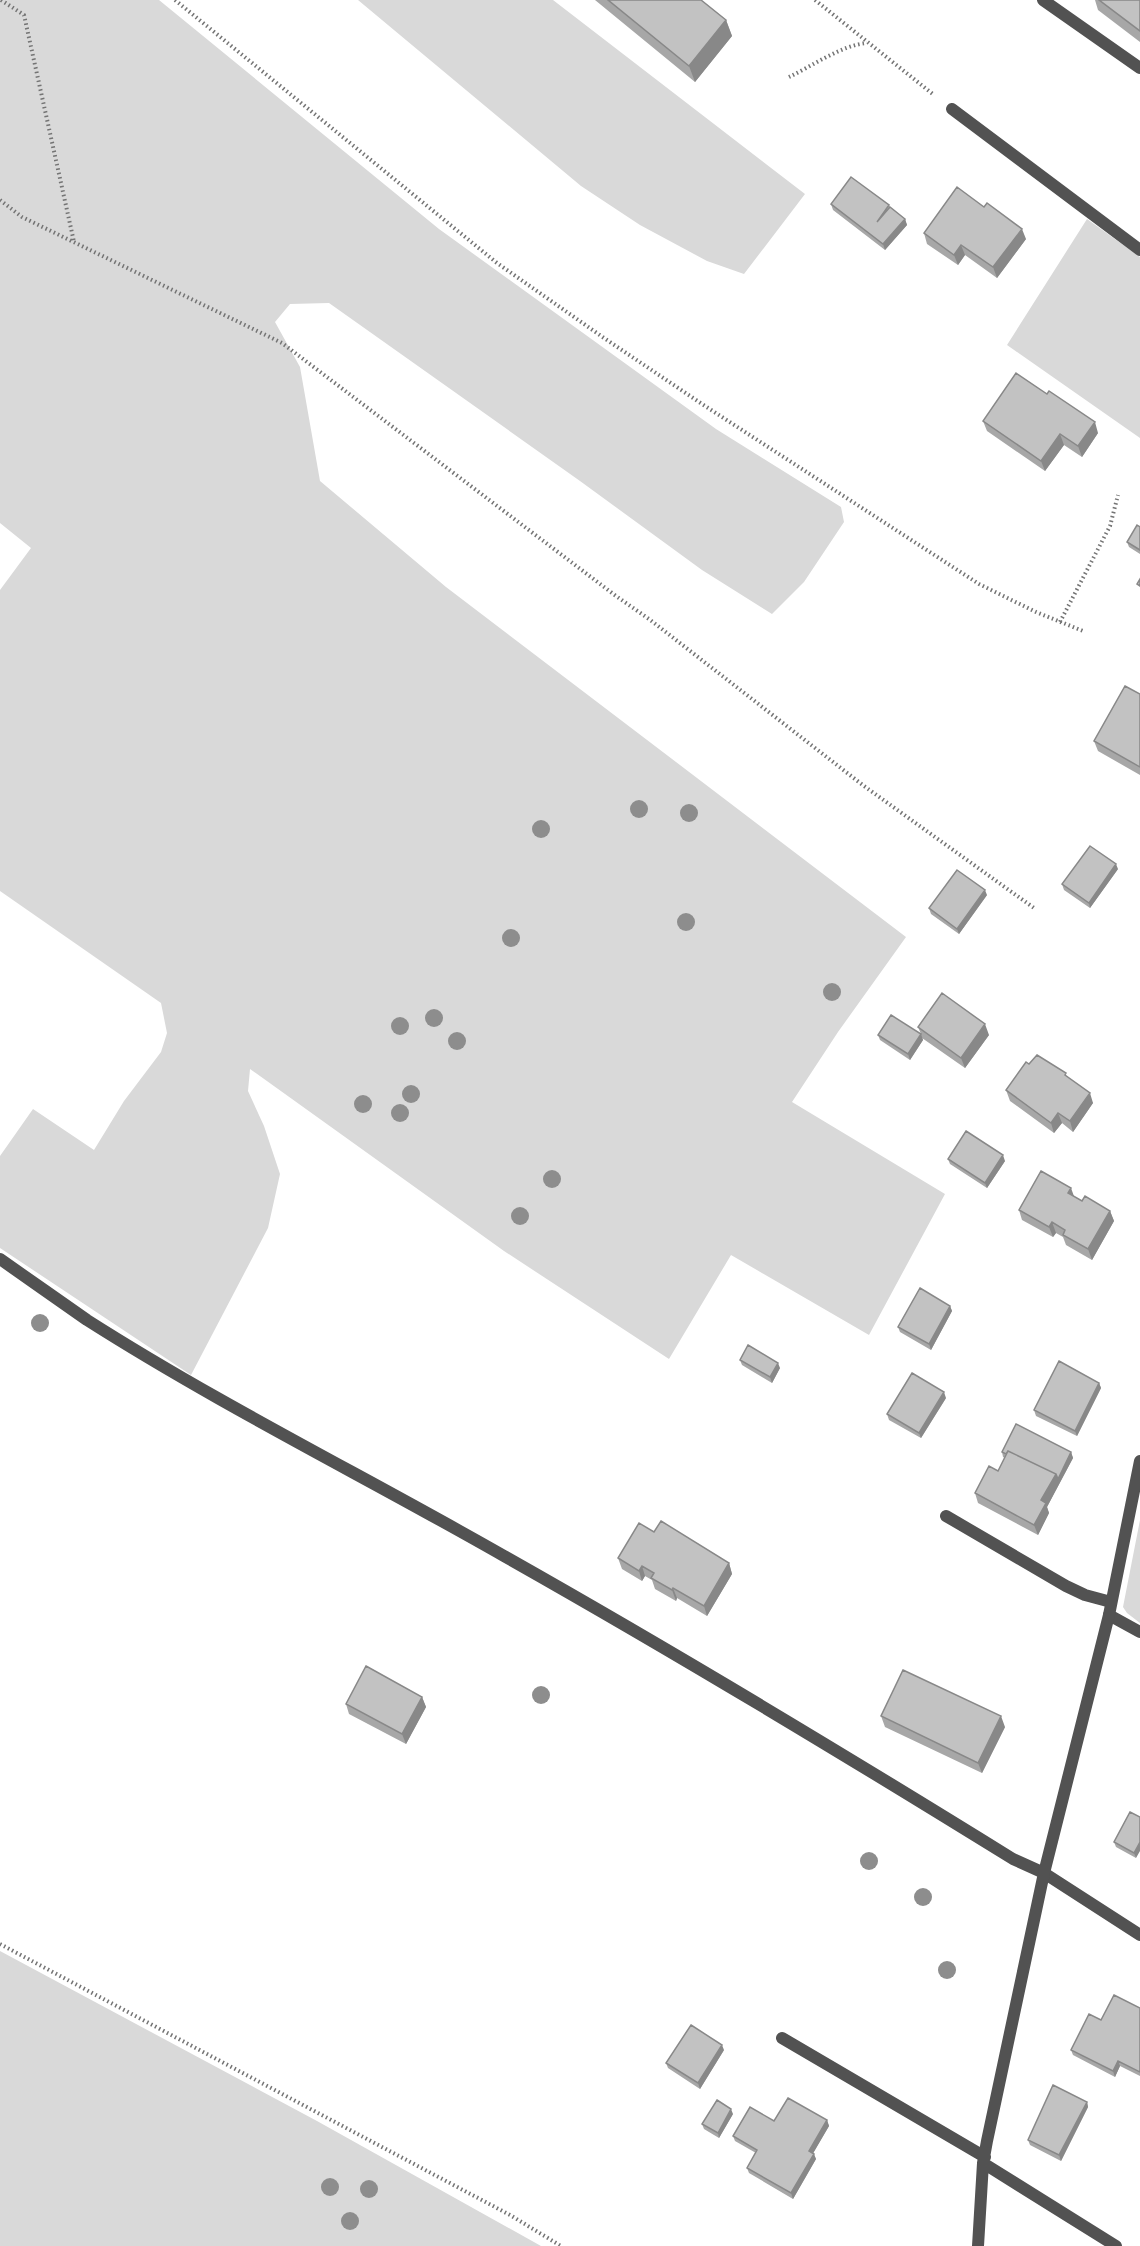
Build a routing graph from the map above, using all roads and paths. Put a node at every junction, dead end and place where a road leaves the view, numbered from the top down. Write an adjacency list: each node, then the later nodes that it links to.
1 (1, 0): 10 (path)
2 (175, 0): 13 (path)
3 (815, 0): 5 (path)
4 (1043, 0): 6 (street)
5 (868, 42): 7 (path); 8 (path)
6 (1140, 68)
7 (789, 78)
8 (952, 109): 11 (street)
9 (0, 200): 10 (path)
10 (74, 242): 15 (path)
11 (1140, 250)
12 (1118, 495): 13 (path)
13 (1060, 622): 14 (path)
14 (1083, 631)
15 (1034, 908)
16 (0, 1259): 22 (street)
17 (1140, 1461): 19 (street)
18 (946, 1516): 19 (street)
19 (1111, 1602): 20 (street)
20 (1109, 1615): 21 (street); 22 (street)
21 (1140, 1632)
22 (1044, 1873): 23 (street); 26 (street)
23 (1140, 1935)
24 (0, 1944): 27 (path)
25 (782, 2038): 26 (street)
26 (984, 2160): 28 (street); 29 (street)
27 (561, 2246)
28 (978, 2246)
29 (1116, 2246)

